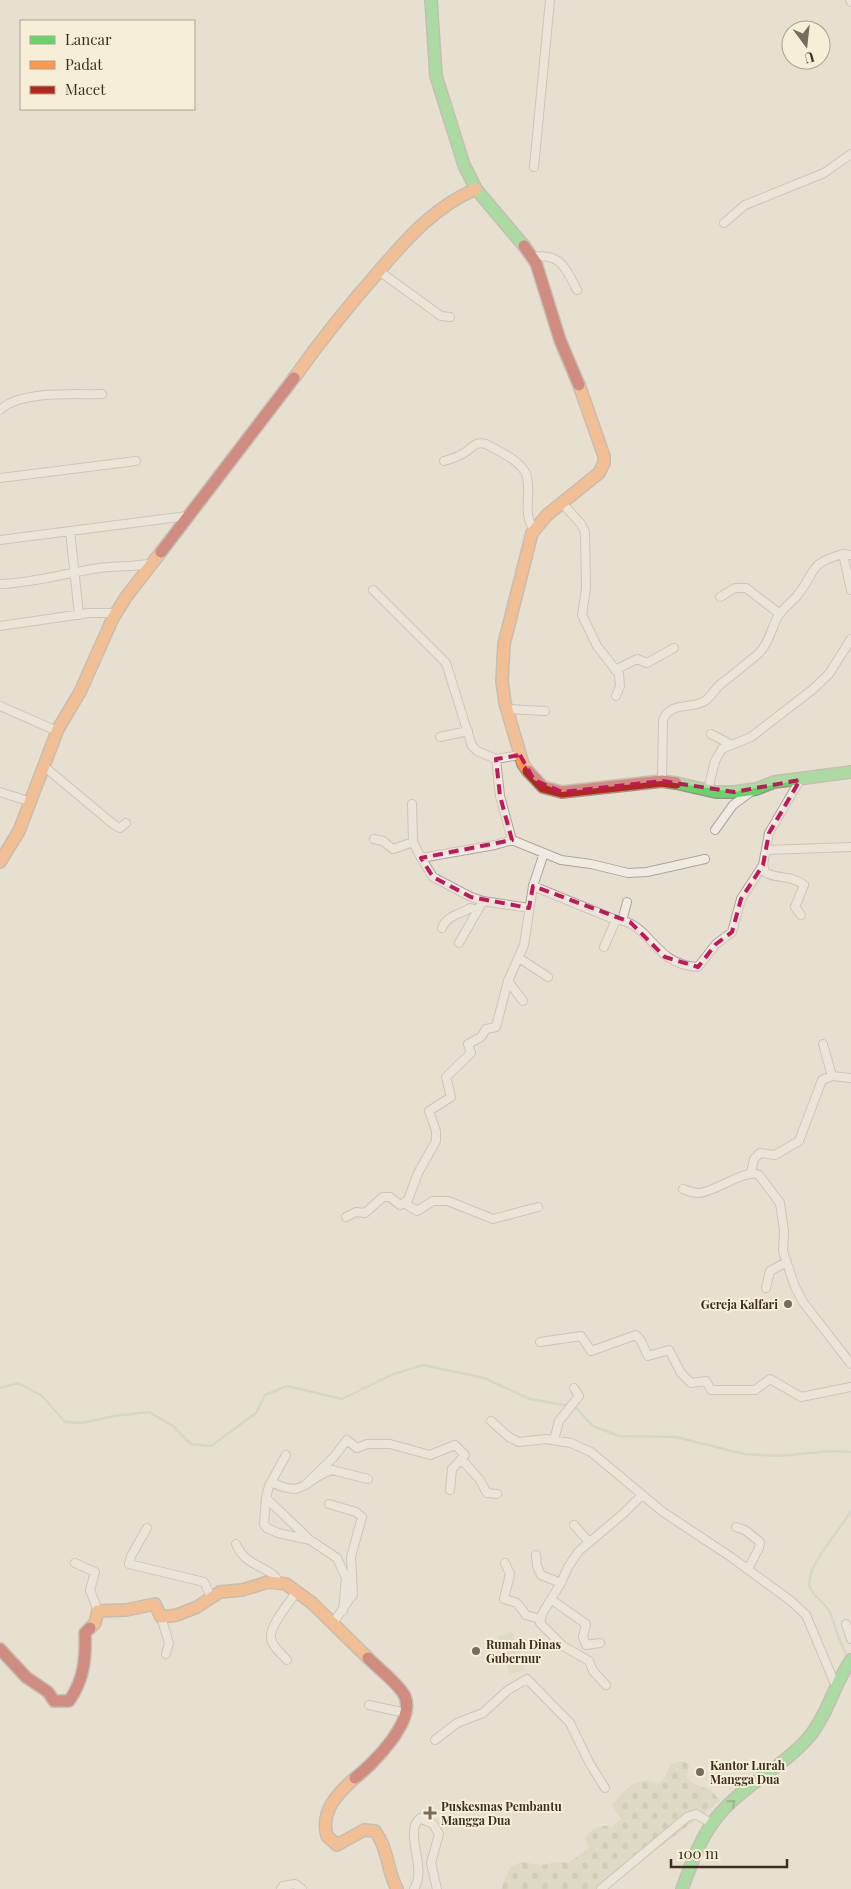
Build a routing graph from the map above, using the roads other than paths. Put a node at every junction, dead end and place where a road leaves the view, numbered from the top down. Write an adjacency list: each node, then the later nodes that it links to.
1 (550, 0): 4 (street)
2 (432, 1): 5 (street)
3 (851, 154): 6 (street)
4 (534, 166)
5 (476, 189): 7 (street); 8 (street)
6 (724, 223)
7 (532, 257): 9 (street); 16 (street)
8 (379, 271): 10 (street); 17 (street)
9 (577, 290)
10 (450, 317)
11 (102, 394): 12 (street)
12 (0, 410)
13 (136, 461): 15 (street)
14 (444, 461): 18 (street)
15 (0, 478)
16 (562, 503): 18 (street); 34 (street)
17 (187, 516): 19 (street); 22 (street)
18 (534, 530): 37 (street)
19 (70, 531): 20 (street); 23 (street)
20 (0, 540)
21 (847, 554): 26 (street); 30 (street)
22 (153, 563): 23 (street); 28 (street)
23 (73, 574): 24 (street); 29 (street)
24 (0, 584)
25 (373, 590): 40 (street)
26 (851, 590)
27 (720, 597): 30 (street)
28 (115, 613): 29 (street); 39 (street)
29 (79, 614): 31 (street)
30 (780, 614): 49 (street)
31 (0, 626)
32 (851, 639): 43 (street)
33 (674, 648): 34 (street)
34 (615, 670): 35 (street)
35 (616, 696)
36 (0, 706): 39 (street)
37 (507, 709): 38 (street); 44 (street)
38 (545, 711)
39 (57, 731): 46 (street)
40 (468, 731): 42 (street); 45 (street)
41 (711, 734): 43 (street)
42 (440, 737)
43 (730, 744): 51 (street)
44 (520, 755): 45 (street); 49 (street)
45 (496, 759): 58 (street)
46 (46, 768): 53 (street); 55 (street)
47 (851, 772): 48 (street)
48 (800, 780): 50 (street); 61 (street)
49 (662, 781): 51 (street)
50 (756, 788): 51 (street); 56 (street)
51 (708, 790)
52 (0, 792): 53 (street)
53 (31, 802): 65 (street)
54 (412, 804): 59 (street)
55 (126, 823)
56 (715, 830)
57 (374, 839): 59 (street)
58 (512, 840): 62 (street); 63 (street)
59 (413, 842): 63 (street)
60 (851, 847): 61 (street)
61 (767, 850): 66 (street)
62 (544, 853): 64 (street); 67 (street)
63 (421, 858): 68 (street)
64 (705, 859)
65 (0, 862)
66 (764, 865): 72 (street); 73 (street)
67 (533, 886): 70 (street); 73 (street)
68 (482, 901): 70 (street); 71 (street)
69 (627, 902): 73 (street)
70 (530, 908): 77 (street)
71 (477, 910): 74 (street); 75 (street)
72 (801, 915)
73 (619, 920): 76 (street)
74 (442, 928)
75 (459, 943)
76 (604, 947)
77 (519, 958): 78 (street); 79 (street)
78 (548, 977)
79 (508, 981): 80 (street); 86 (street)
80 (523, 1001)
81 (823, 1044): 82 (street)
82 (832, 1076): 83 (street); 84 (street)
83 (851, 1078)
84 (751, 1173): 85 (street); 89 (street)
85 (683, 1189)
86 (404, 1203): 87 (street); 88 (street)
87 (538, 1206)
88 (346, 1217)
89 (785, 1263): 90 (street); 92 (street)
90 (766, 1288)
91 (540, 1342): 93 (street)
92 (851, 1364)
93 (851, 1387)
94 (574, 1388): 96 (street)
95 (491, 1421): 96 (street)
96 (554, 1440): 104 (street)
97 (286, 1455): 100 (street)
98 (462, 1460): 101 (street); 102 (street); 103 (street)
99 (368, 1479): 101 (street)
100 (271, 1482): 101 (street); 105 (street)
101 (306, 1485)
102 (450, 1490)
103 (497, 1494)
104 (642, 1494): 111 (street); 116 (street)
105 (266, 1498): 110 (street); 110 (street)
106 (329, 1504): 123 (street)
107 (574, 1525): 111 (street)
108 (736, 1527): 116 (street)
109 (147, 1528): 120 (street)
110 (310, 1540): 123 (street)
111 (588, 1542): 118 (street)
112 (236, 1544): 117 (street)
113 (536, 1555): 118 (street)
114 (74, 1563): 122 (street)
115 (505, 1563): 125 (street)
116 (748, 1569): 134 (street)
117 (278, 1582): 119 (street); 120 (street)
118 (561, 1583): 121 (street)
119 (297, 1591): 126 (street); 132 (street)
120 (211, 1597): 124 (street)
121 (552, 1600): 125 (street); 129 (street)
122 (98, 1611): 124 (street); 130 (street)
123 (343, 1611): 126 (street)
124 (160, 1617): 131 (street)
125 (540, 1619): 135 (street)
126 (333, 1623): 137 (street)
127 (846, 1624): 128 (street)
128 (851, 1639)
129 (600, 1643)
130 (0, 1649)
131 (166, 1654)
132 (287, 1660)
133 (851, 1660): 134 (street)
134 (835, 1684): 140 (street, one-way to 134)
135 (606, 1685)
136 (369, 1705): 137 (street)
137 (406, 1713): 143 (street)
138 (434, 1740): 139 (street)
139 (605, 1788)
140 (712, 1824): 146 (street); 147 (street)
141 (281, 1889): 142 (street)
142 (302, 1889)
143 (397, 1889)
144 (414, 1889): 145 (street)
145 (437, 1889)
146 (601, 1889)
147 (682, 1889)

